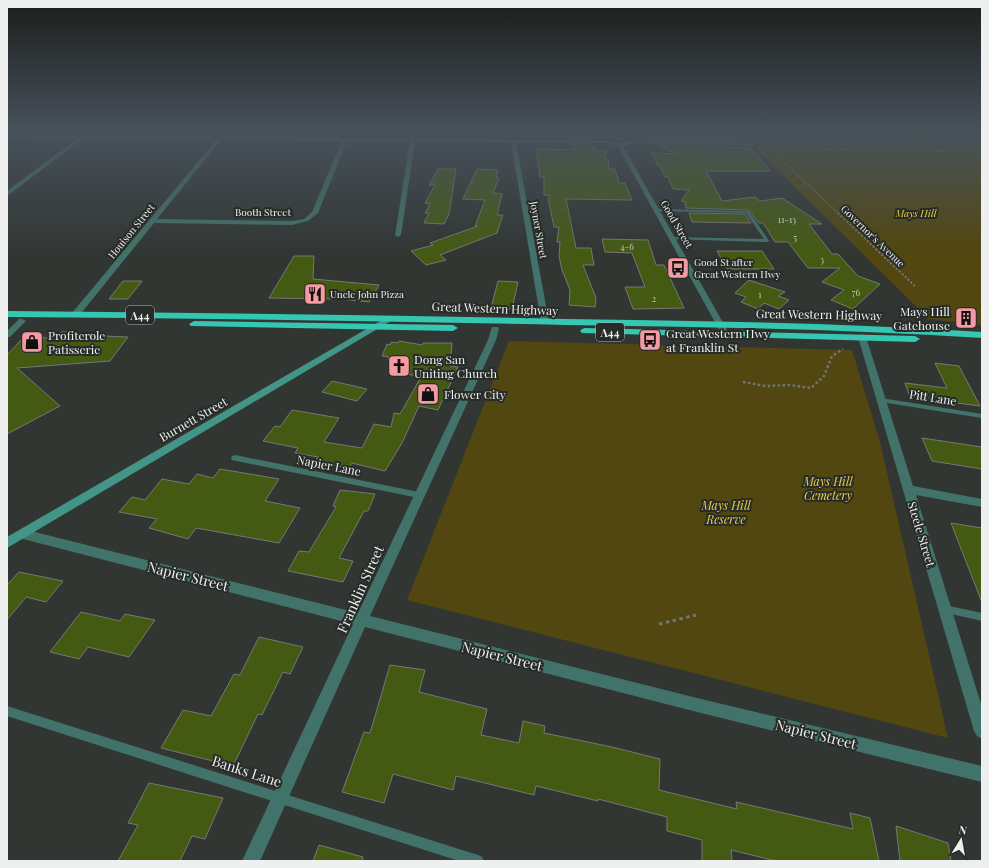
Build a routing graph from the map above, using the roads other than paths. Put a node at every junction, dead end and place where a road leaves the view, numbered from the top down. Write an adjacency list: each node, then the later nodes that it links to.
1 (37, 172): 7 (street)
2 (191, 172): 9 (street, Houison Street)
3 (332, 172): 9 (street, Booth Street)
4 (408, 172): 10 (street)
5 (518, 172): 17 (street, Joyner Street)
6 (636, 172): 8 (street, Good Street)
7 (7, 194)
8 (656, 210): 11 (street, Good Street); 11 (lane)
9 (152, 221): 13 (street, Houison Street)
10 (398, 235)
11 (672, 238): 18 (street, Good Street)
12 (7, 314): 13 (highway, Great Western Highway / A44)
13 (76, 315): 14 (highway, Great Western Highway / A44)
14 (392, 318): 17 (highway, Great Western Highway / A44); 19 (main road, Burnett Street)
15 (7, 320): 16 (highway, Great Western Highway / A44)
16 (22, 321): 19 (highway, Great Western Highway / A44); 21 (street)
17 (545, 322): 18 (highway, Great Western Highway / A44)
18 (720, 325): 22 (street, Good Street); 23 (highway, Great Western Highway / A44)
19 (377, 327): 20 (highway, Great Western Highway / A44); 32 (main road, Burnett Street)
20 (495, 329): 22 (highway, Great Western Highway / A44); 30 (street, Franklin Street)
21 (7, 335)
22 (726, 335): 24 (highway, Great Western Highway / A44)
23 (982, 335)
24 (862, 337): 25 (highway, Great Western Highway / A44); 26 (street, Steele Street)
25 (982, 343)
26 (881, 400): 27 (lane, Pitt Lane); 29 (street, Steele Street)
27 (982, 416)
28 (235, 458): 30 (lane, Napier Lane)
29 (908, 489): 31 (street); 34 (street, Steele Street)
30 (419, 495): 36 (street, Franklin Street)
31 (982, 503)
32 (23, 534): 33 (main road, Burnett Street); 36 (street, Napier Street)
33 (7, 543)
34 (945, 609): 35 (lane); 38 (street, Steele Street)
35 (982, 617)
36 (362, 621): 39 (street, Napier Street); 40 (street, Franklin Street)
37 (7, 711): 40 (lane, Banks Lane)
38 (982, 731)
39 (982, 774)
40 (280, 798): 41 (street, Franklin Street); 42 (lane, Banks Lane)
41 (251, 861)
42 (478, 861)

